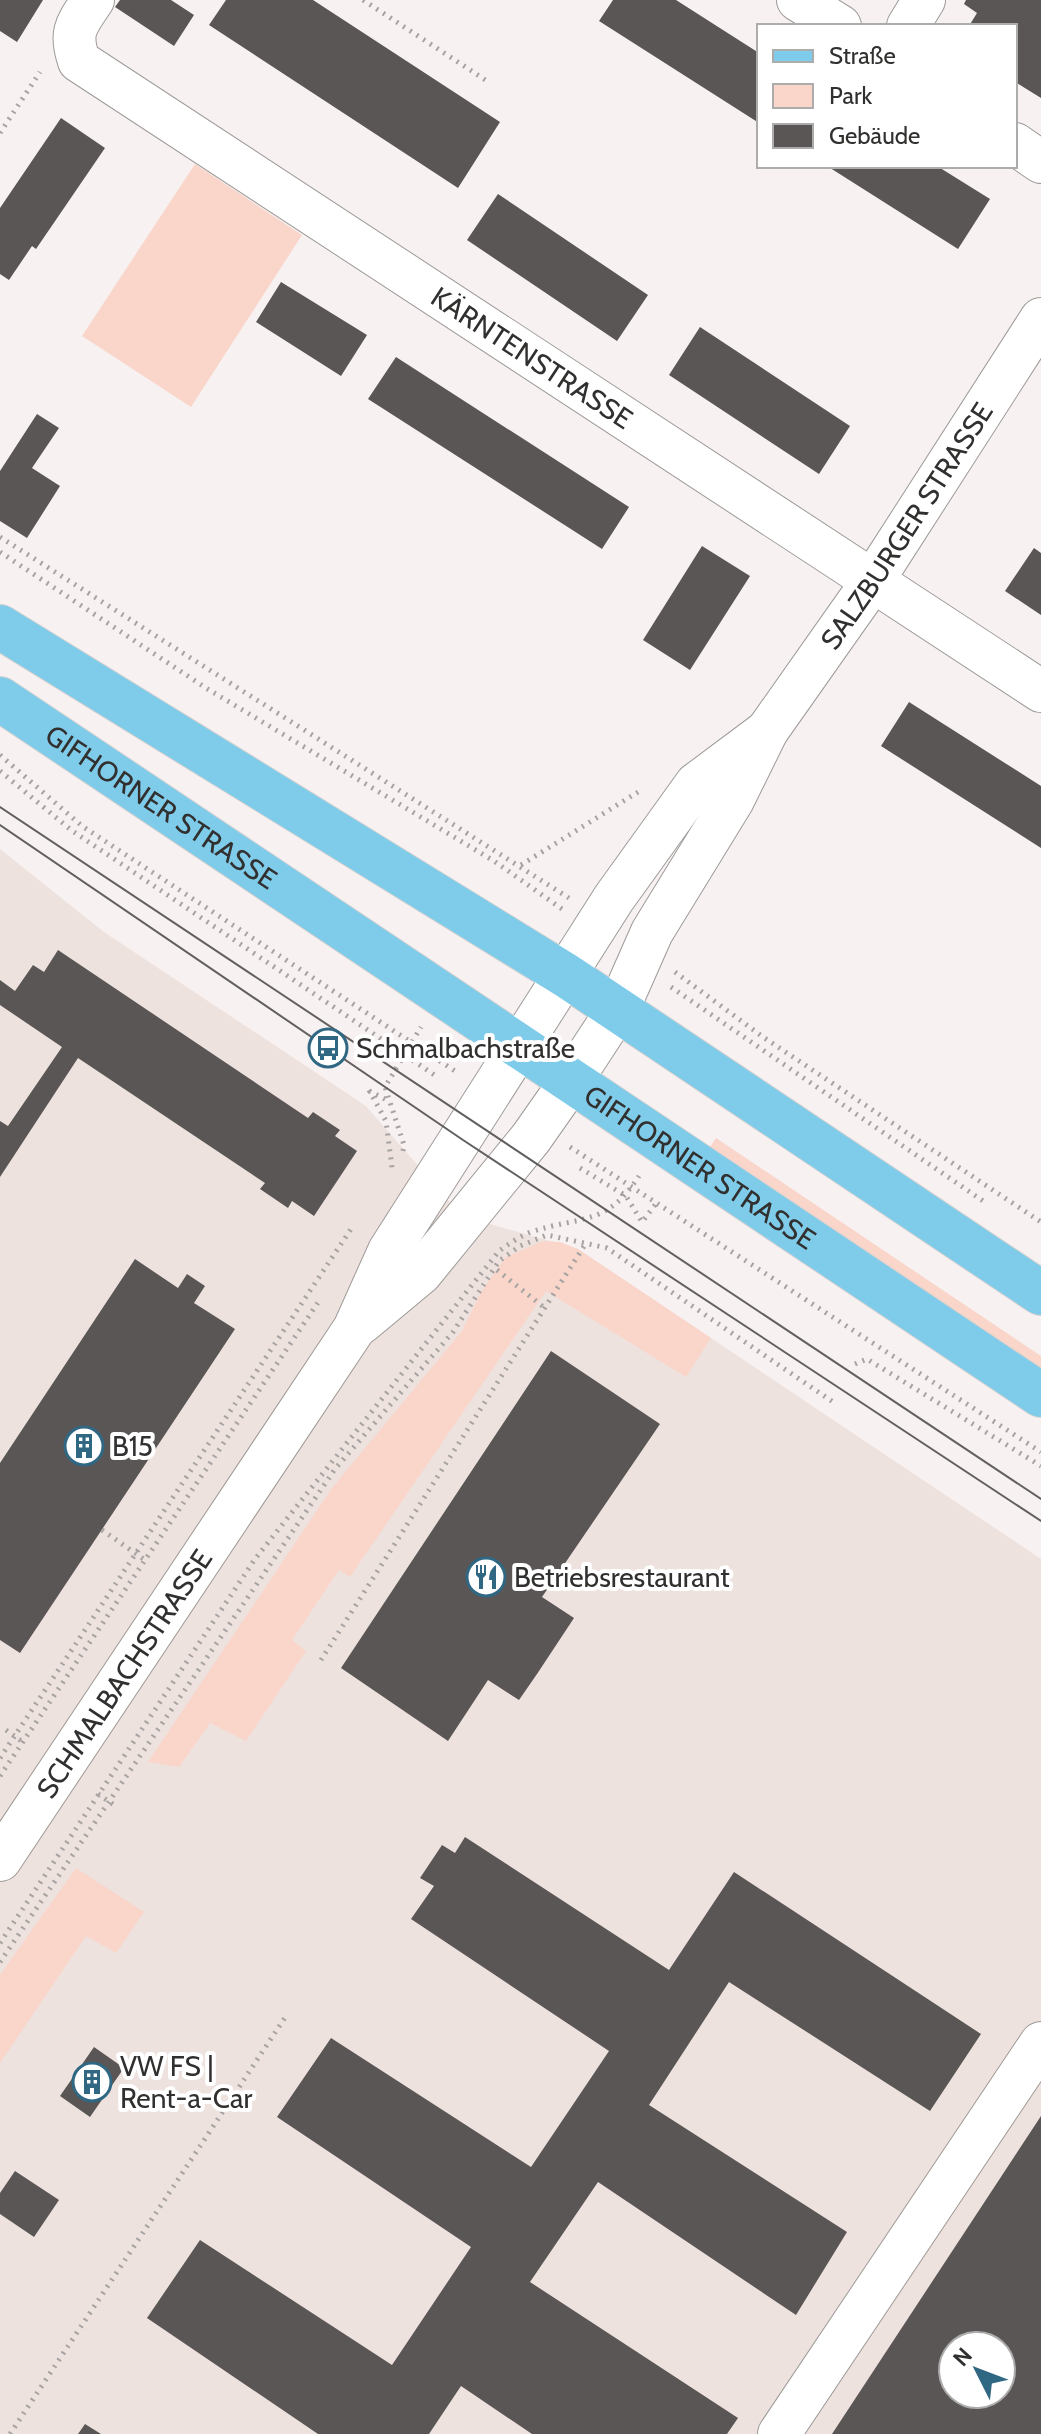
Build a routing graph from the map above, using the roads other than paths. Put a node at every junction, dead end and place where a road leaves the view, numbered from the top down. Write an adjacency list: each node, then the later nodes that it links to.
1 (93, 0): 9 (street, KÄRNTENSTRASSE)
2 (798, 0): 4 (street)
3 (924, 0): 5 (street)
4 (837, 24)
5 (909, 24)
6 (1017, 145): 7 (street)
7 (1041, 162)
8 (1041, 319): 9 (street, SALZBURGER STRASSE)
9 (872, 582): 11 (street, KÄRNTENSTRASSE); 13 (street, SALZBURGER STRASSE)
10 (0, 627): 14 (main road)
11 (1041, 691)
12 (0, 699): 16 (main road, GIFHORNER STRASSE)
13 (767, 731): 14 (street, SALZBURGER STRASSE); 15 (street, SALZBURGER STRASSE)
14 (567, 976): 15 (main road); 16 (street, SCHMALBACHSTRASSE)
15 (618, 1009): 17 (street, SCHMALBACHSTRASSE); 18 (main road)
16 (519, 1047): 17 (main road, GIFHORNER STRASSE); 19 (street, SCHMALBACHSTRASSE)
17 (571, 1081): 19 (street, SCHMALBACHSTRASSE); 20 (main road, GIFHORNER STRASSE)
18 (1041, 1293)
19 (354, 1329): 21 (street, SCHMALBACHSTRASSE)
20 (1041, 1395)
21 (2, 1854)
22 (1041, 2043): 23 (street)
23 (779, 2434)

